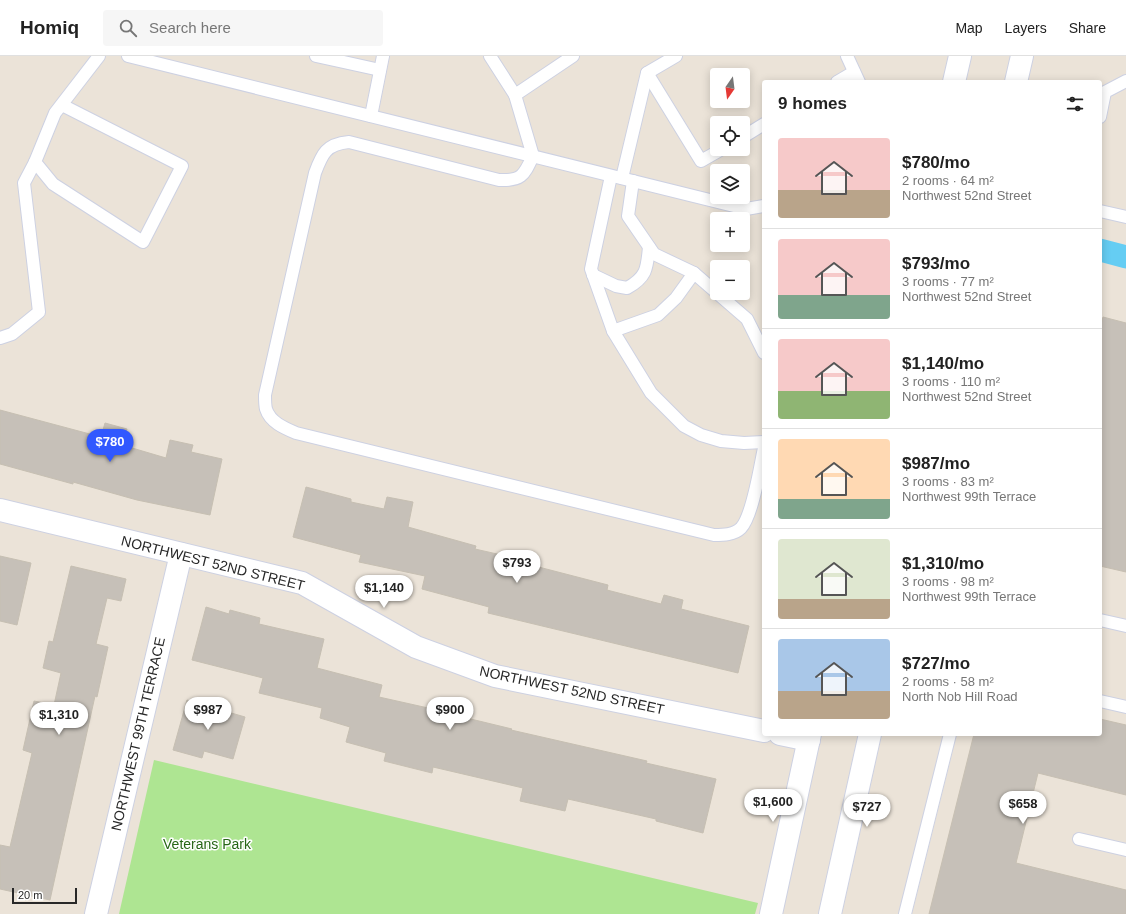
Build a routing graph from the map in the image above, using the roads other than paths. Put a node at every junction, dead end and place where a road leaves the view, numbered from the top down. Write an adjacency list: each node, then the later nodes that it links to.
1 (99, 56): 19 (lane)
2 (128, 56): 21 (lane)
3 (316, 56): 11 (lane)
4 (383, 56): 11 (lane)
5 (490, 56): 18 (lane)
6 (573, 56): 18 (lane)
7 (676, 56): 12 (lane)
8 (847, 56): 13 (lane)
9 (960, 56): 15 (street)
10 (1022, 56): 16 (street)
11 (380, 70): 21 (lane)
12 (647, 73): 25 (lane); 27 (lane)
13 (857, 77): 14 (lane)
14 (845, 80)
15 (954, 80)
16 (1016, 80)
17 (1126, 81): 20 (lane)
18 (515, 95): 24 (lane)
19 (62, 104): 26 (lane); 26 (lane)
20 (1102, 107)
21 (371, 116): 24 (lane)
22 (762, 125): 23 (lane)
23 (750, 133)
24 (533, 156): 27 (lane); 38 (lane)
25 (710, 156)
26 (35, 162): 35 (lane)
27 (622, 178): 28 (lane); 31 (lane); 33 (lane)
28 (762, 206)
29 (1102, 211): 30 (lane)
30 (1126, 217)
31 (649, 247): 32 (lane); 33 (lane)
32 (694, 273): 34 (lane); 36 (lane)
33 (593, 275): 34 (lane)
34 (613, 331): 37 (lane)
35 (0, 338)
36 (762, 349)
37 (762, 442)
38 (762, 456)
39 (0, 510): 40 (street, NORTHWEST 52ND STREET)
40 (180, 554): 45 (street, NORTHWEST 52ND STREET); 51 (street, NORTHWEST 99TH TERRACE)
41 (1102, 620): 42 (lane)
42 (1126, 626)
43 (1102, 702): 44 (lane)
44 (1126, 708)
45 (762, 731)
46 (870, 736): 53 (street)
47 (950, 736): 54 (lane)
48 (809, 737): 52 (street)
49 (1079, 839): 50 (lane)
50 (1126, 850)
51 (96, 914)
52 (771, 914)
53 (830, 914)
54 (905, 914)

